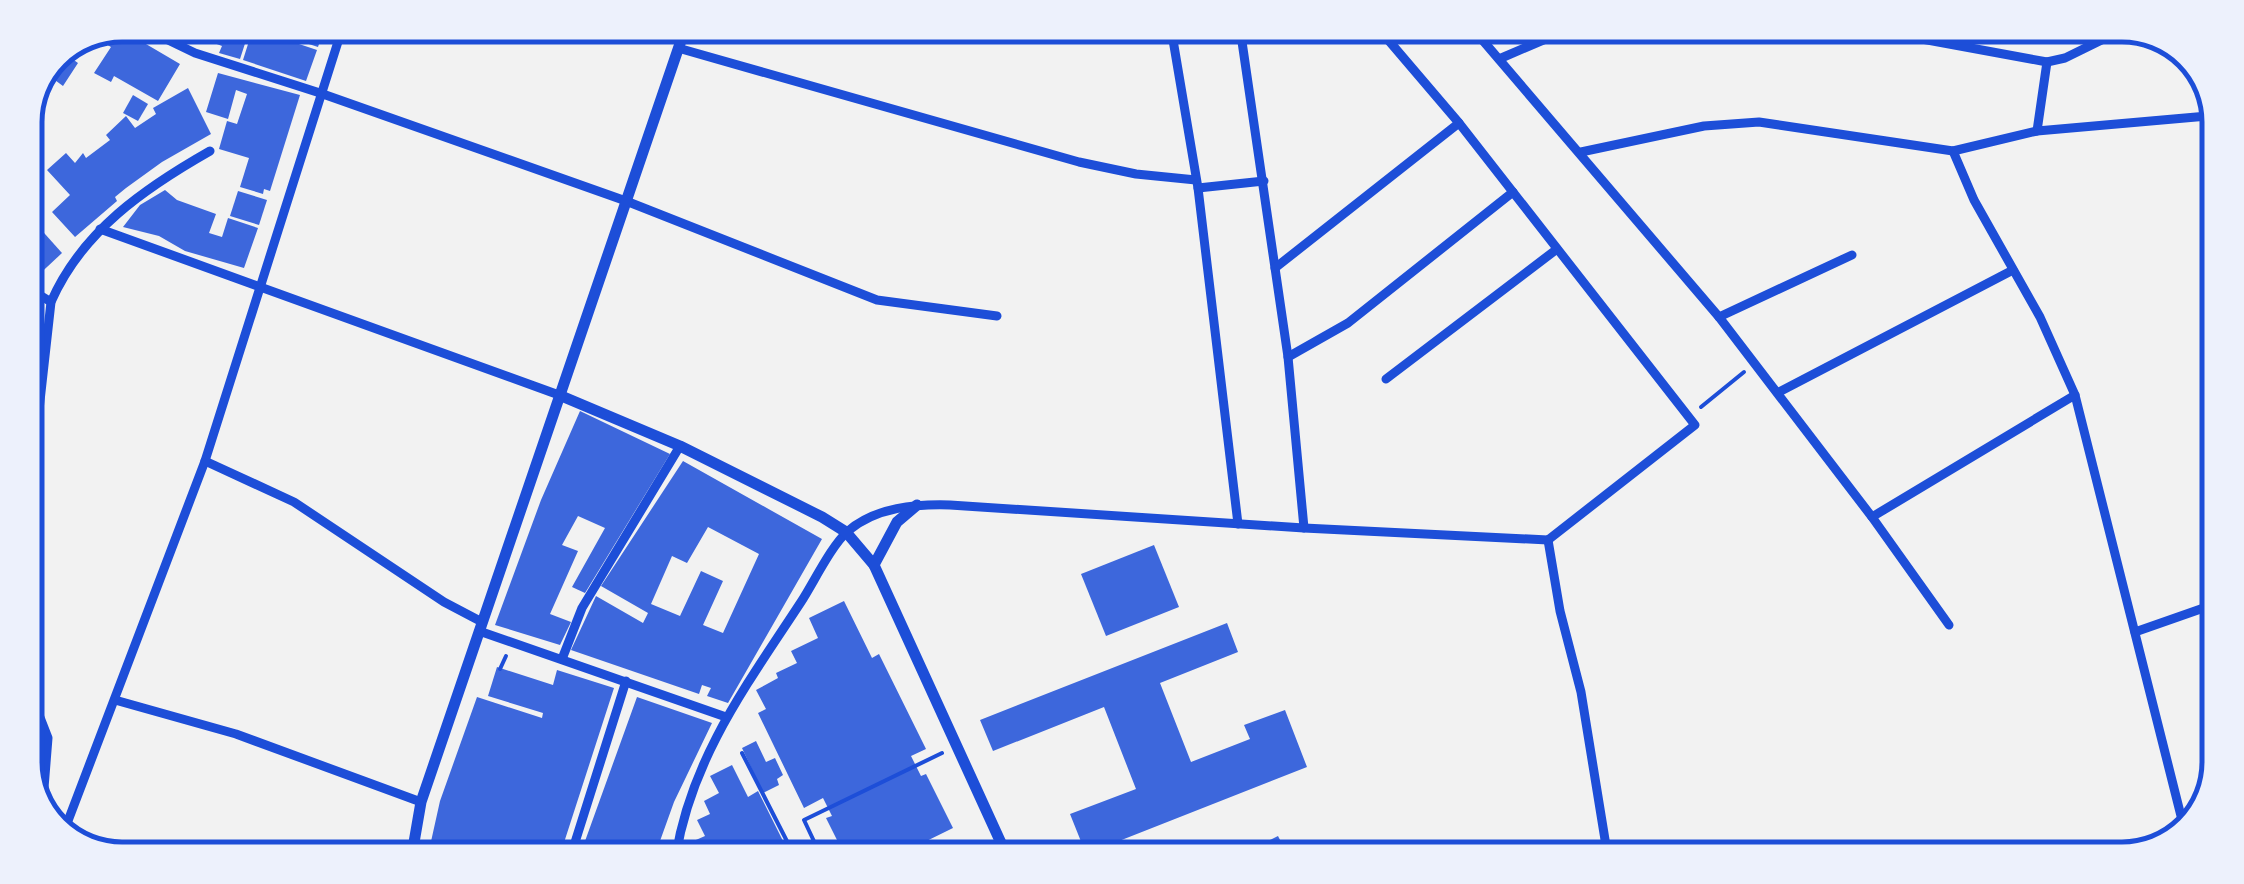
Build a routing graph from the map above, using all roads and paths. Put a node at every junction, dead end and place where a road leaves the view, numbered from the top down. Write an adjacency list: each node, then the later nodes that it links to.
1 (174, 43): 13 (street)
2 (337, 43): 13 (street)
3 (1174, 43): 21 (street)
4 (1242, 43): 20 (street)
5 (1391, 43): 15 (street)
6 (1485, 43): 11 (street)
7 (1536, 43): 11 (street)
8 (1944, 43): 12 (street)
9 (2096, 43): 12 (street)
10 (679, 44): 21 (street); 23 (street)
11 (1498, 59): 19 (street)
12 (2048, 62): 16 (street)
13 (320, 93): 23 (street); 29 (street)
14 (2201, 117): 16 (street)
15 (1460, 123): 22 (street); 27 (street)
16 (2038, 131): 17 (street)
17 (1954, 150): 19 (street); 28 (street)
18 (210, 151): 24 (street)
19 (1581, 152): 33 (street)
20 (1264, 181): 21 (street); 27 (street)
21 (1197, 184): 46 (street)
22 (1513, 192): 25 (street); 34 (street)
23 (626, 201): 32 (street); 39 (street)
24 (100, 228): 29 (street); 31 (street)
25 (1557, 248): 37 (street); 49 (street)
26 (1852, 256): 33 (street)
27 (1275, 268): 34 (street)
28 (2013, 270): 38 (street); 40 (street)
29 (262, 286): 39 (street); 43 (street)
30 (43, 297): 31 (street)
31 (51, 302): 35 (street)
32 (996, 316)
33 (1719, 317): 38 (street)
34 (1288, 358): 47 (street)
35 (43, 369)
36 (1740, 375): 41 (path)
37 (1386, 379)
38 (1779, 392): 45 (street)
39 (559, 394): 42 (street); 53 (street)
40 (2074, 395): 45 (street); 54 (street)
41 (1705, 404)
42 (680, 446): 48 (street); 55 (street)
43 (205, 461): 53 (street); 57 (street)
44 (917, 505): 46 (street); 48 (street); 50 (street)
45 (1872, 517): 52 (street)
46 (1238, 524): 47 (street)
47 (1304, 528): 49 (street)
48 (846, 532): 50 (street); 58 (street)
49 (1548, 540): 72 (street)
50 (874, 565): 60 (street)
51 (2202, 609): 54 (street)
52 (1950, 625)
53 (481, 627): 55 (street); 63 (street)
54 (2134, 632): 64 (street)
55 (562, 660): 56 (street)
56 (626, 681): 58 (street); 67 (street)
57 (115, 700): 63 (street); 65 (street)
58 (726, 717): 68 (street)
59 (43, 725): 62 (street)
60 (956, 747): 70 (path); 71 (street)
61 (742, 753): 69 (path)
62 (45, 779)
63 (421, 802): 66 (street)
64 (2184, 811)
65 (69, 820)
66 (414, 842)
67 (575, 842)
68 (678, 842)
69 (787, 842)
70 (814, 842)
71 (1001, 842)
72 (1605, 842)

